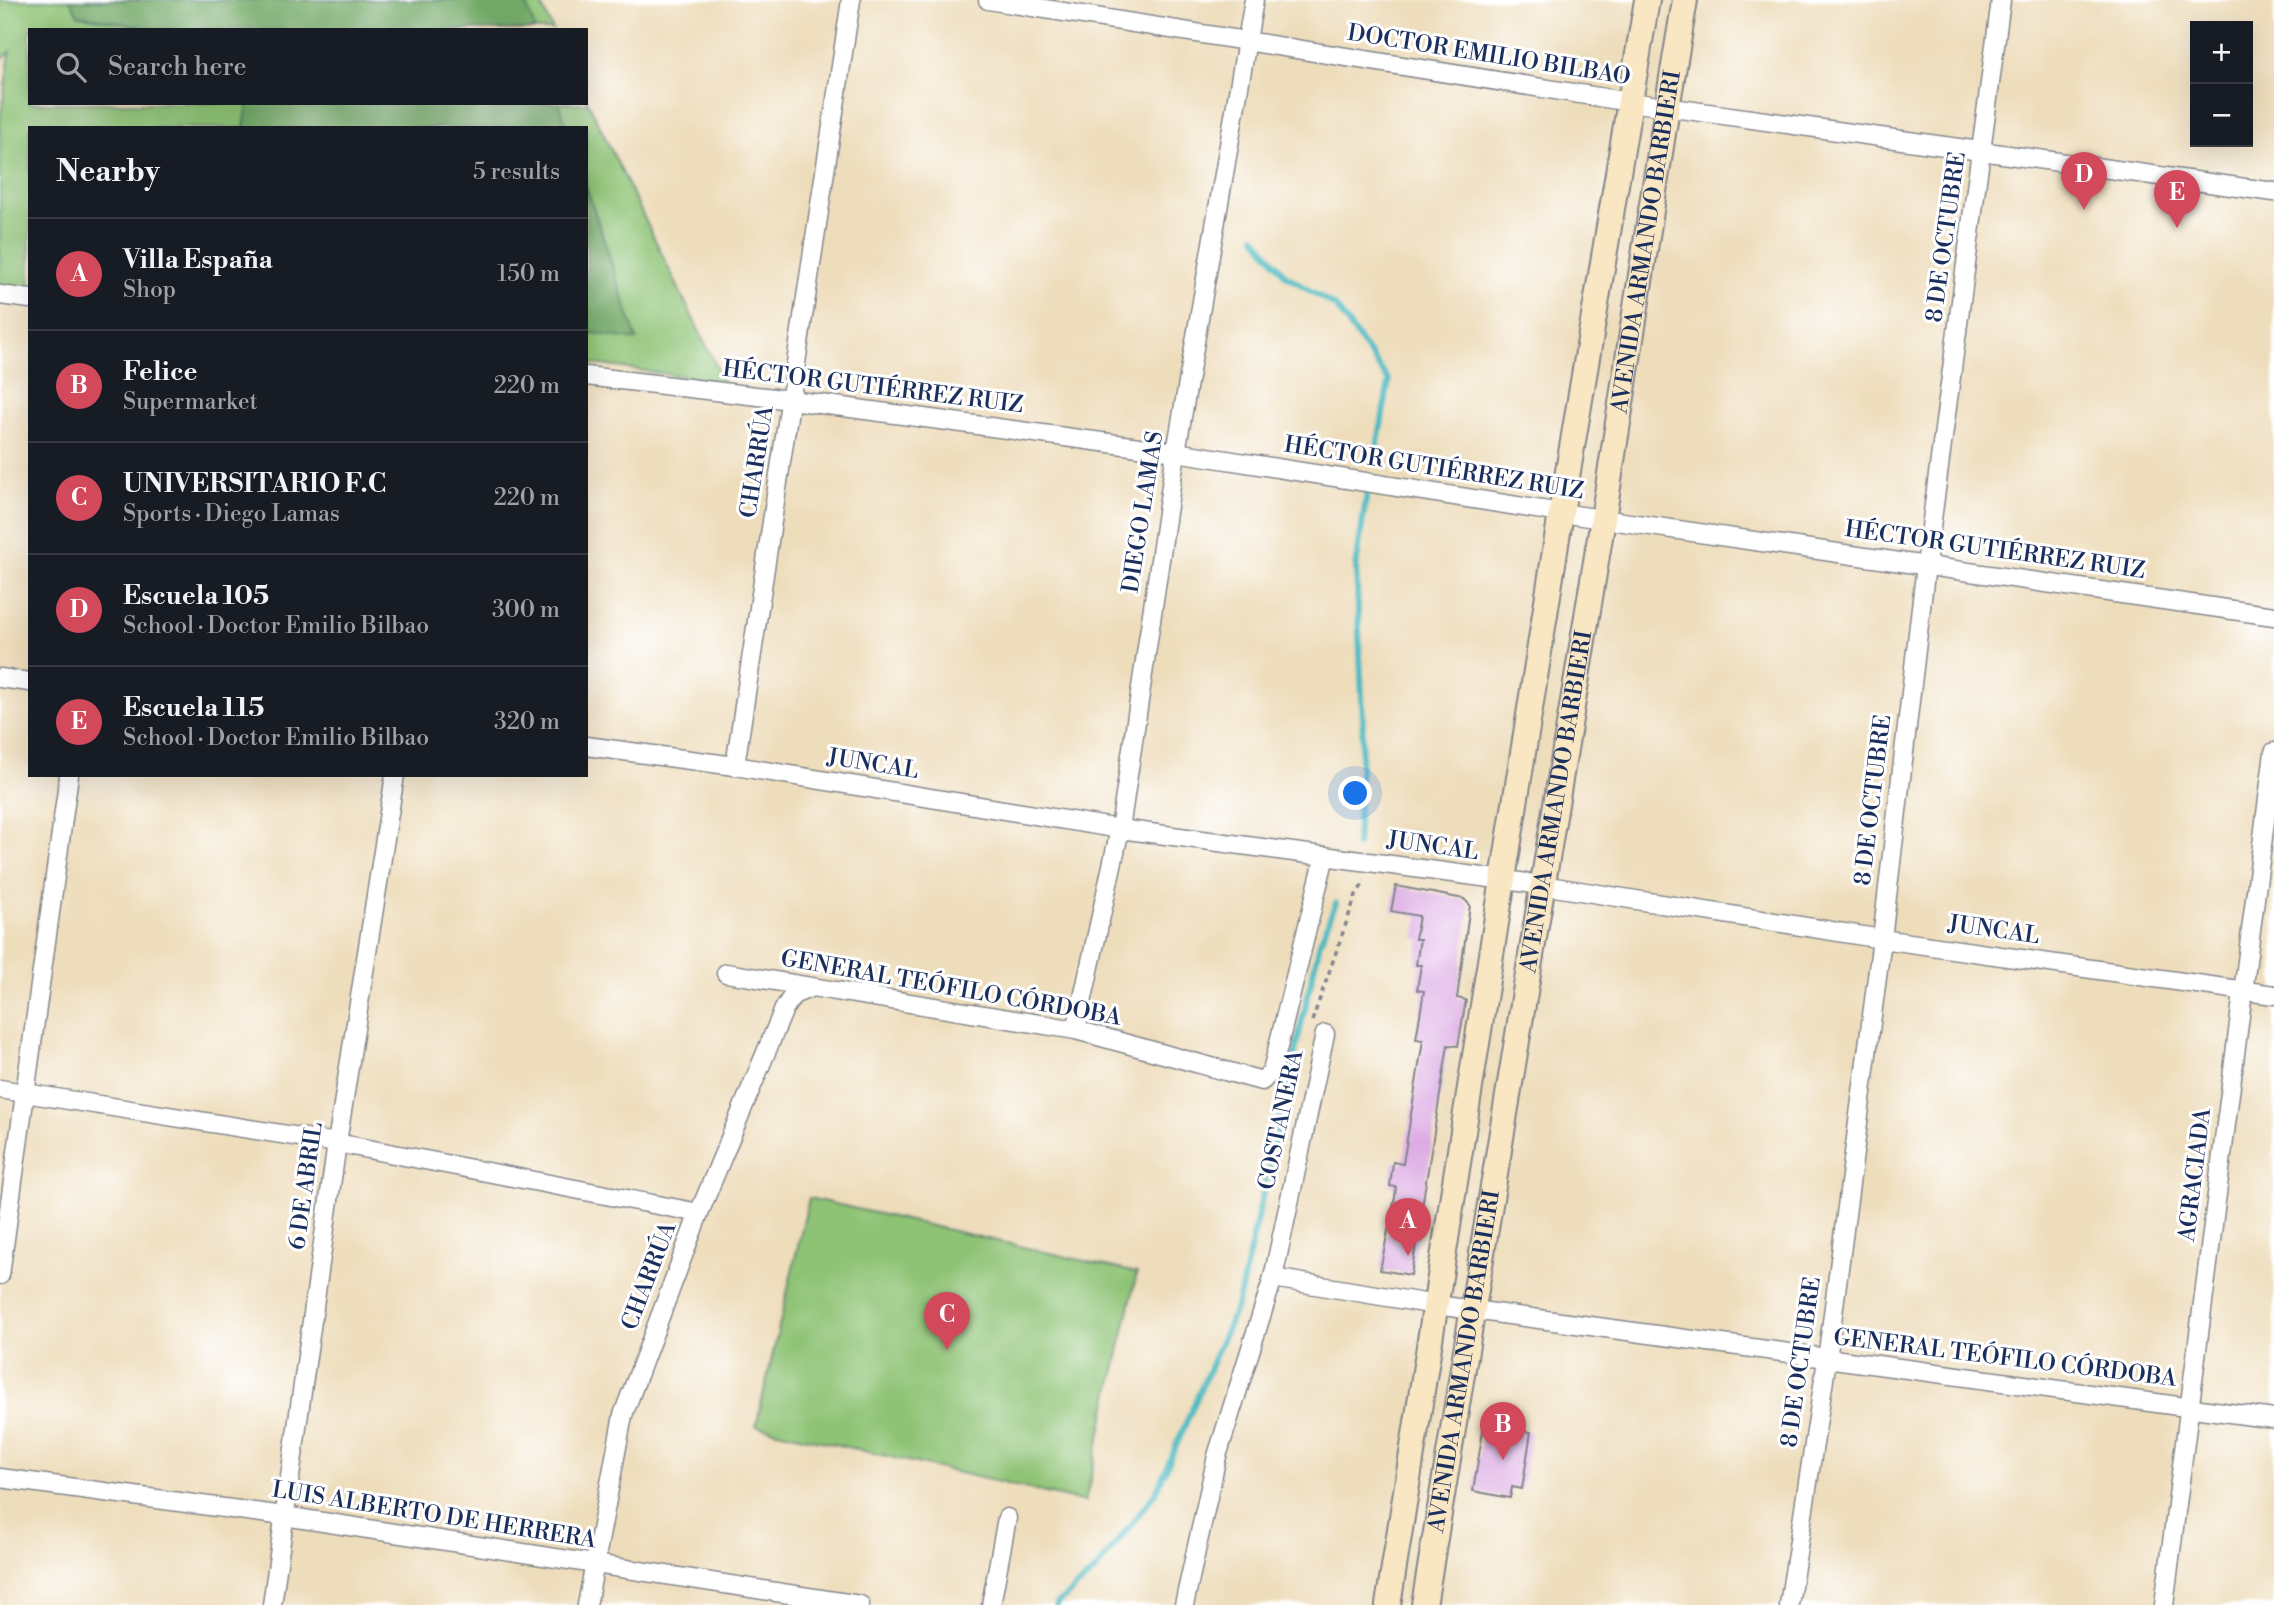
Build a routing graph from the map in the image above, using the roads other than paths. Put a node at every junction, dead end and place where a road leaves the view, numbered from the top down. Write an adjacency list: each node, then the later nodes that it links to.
1 (851, 0): 15 (street, CHARRÚA)
2 (988, 0): 7 (street, DOCTOR EMILIO BILBAO)
3 (1254, 0): 7 (street, DIEGO LAMAS)
4 (1647, 0): 8 (street, AVENIDA ARMANDO BARBIERI)
5 (1685, 0): 9 (street, AVENIDA ARMANDO BARBIERI)
6 (2001, 0): 10 (street, 8 DE OCTUBRE)
7 (1247, 41): 8 (street, DOCTOR EMILIO BILBAO); 16 (street, DIEGO LAMAS)
8 (1630, 102): 9 (street, DOCTOR EMILIO BILBAO); 17 (street, AVENIDA ARMANDO BARBIERI)
9 (1667, 108): 10 (street, DOCTOR EMILIO BILBAO); 18 (street, AVENIDA ARMANDO BARBIERI)
10 (1982, 151): 11 (street, DOCTOR EMILIO BILBAO); 19 (street, 8 DE OCTUBRE)
11 (2274, 192)
12 (0, 295): 13 (street)
13 (28, 299)
14 (588, 376): 15 (street, HÉCTOR GUTIÉRREZ RUIZ)
15 (791, 400): 16 (street, HÉCTOR GUTIÉRREZ RUIZ); 25 (street, CHARRÚA)
16 (1176, 452): 17 (street, HÉCTOR GUTIÉRREZ RUIZ); 28 (street, DIEGO LAMAS)
17 (1561, 513): 18 (street, HÉCTOR GUTIÉRREZ RUIZ); 30 (street, AVENIDA ARMANDO BARBIERI)
18 (1603, 519): 19 (street, HÉCTOR GUTIÉRREZ RUIZ); 31 (street, AVENIDA ARMANDO BARBIERI)
19 (1926, 565): 20 (street, HÉCTOR GUTIÉRREZ RUIZ); 32 (street, 8 DE OCTUBRE)
20 (2274, 616)
21 (0, 678): 22 (street)
22 (28, 682)
23 (588, 746): 25 (street, JUNCAL)
24 (2274, 752): 35 (street, AGRACIADA)
25 (735, 766): 28 (street, JUNCAL)
26 (69, 777): 40 (street)
27 (395, 777): 41 (street, 6 DE ABRIL)
28 (1120, 829): 29 (street, JUNCAL); 37 (street, DIEGO LAMAS)
29 (1325, 856): 30 (street, JUNCAL); 37 (street, GENERAL TEÓFILO CÓRDOBA)
30 (1503, 881): 31 (street, JUNCAL); 45 (street, AVENIDA ARMANDO BARBIERI)
31 (1542, 886): 32 (street, JUNCAL); 46 (street, AVENIDA ARMANDO BARBIERI)
32 (1882, 939): 35 (street, JUNCAL); 47 (street, 8 DE OCTUBRE)
33 (726, 973): 34 (street, GENERAL TEÓFILO CÓRDOBA)
34 (810, 988): 37 (street, GENERAL TEÓFILO CÓRDOBA); 42 (street, CHARRÚA)
35 (2244, 990): 36 (street, JUNCAL); 48 (street, AGRACIADA)
36 (2274, 995)
37 (1076, 1030)
38 (1325, 1034): 44 (street, COSTANERA)
39 (0, 1089): 40 (street)
40 (24, 1092): 41 (street); 43 (street)
41 (337, 1143): 42 (street); 51 (street, 6 DE ABRIL)
42 (699, 1213): 53 (street, CHARRÚA)
43 (0, 1275)
44 (1273, 1278): 45 (street, GENERAL TEÓFILO CÓRDOBA); 58 (street, COSTANERA)
45 (1436, 1305): 46 (street, GENERAL TEÓFILO CÓRDOBA); 59 (street, AVENIDA ARMANDO BARBIERI)
46 (1472, 1310): 47 (street, GENERAL TEÓFILO CÓRDOBA); 60 (street, AVENIDA ARMANDO BARBIERI)
47 (1827, 1360): 48 (street, GENERAL TEÓFILO CÓRDOBA); 61 (street, 8 DE OCTUBRE)
48 (2190, 1406): 49 (street, GENERAL TEÓFILO CÓRDOBA); 62 (street, AGRACIADA)
49 (2274, 1419)
50 (0, 1478): 51 (street, LUIS ALBERTO DE HERRERA)
51 (284, 1516): 53 (street, LUIS ALBERTO DE HERRERA); 54 (street, 6 DE ABRIL)
52 (1007, 1518): 57 (street)
53 (594, 1564): 55 (street, CHARRÚA); 56 (street, LUIS ALBERTO DE HERRERA)
54 (272, 1605)
55 (587, 1605)
56 (860, 1605)
57 (991, 1605)
58 (1184, 1605)
59 (1388, 1605)
60 (1424, 1605)
61 (1789, 1605)
62 (2164, 1605)

